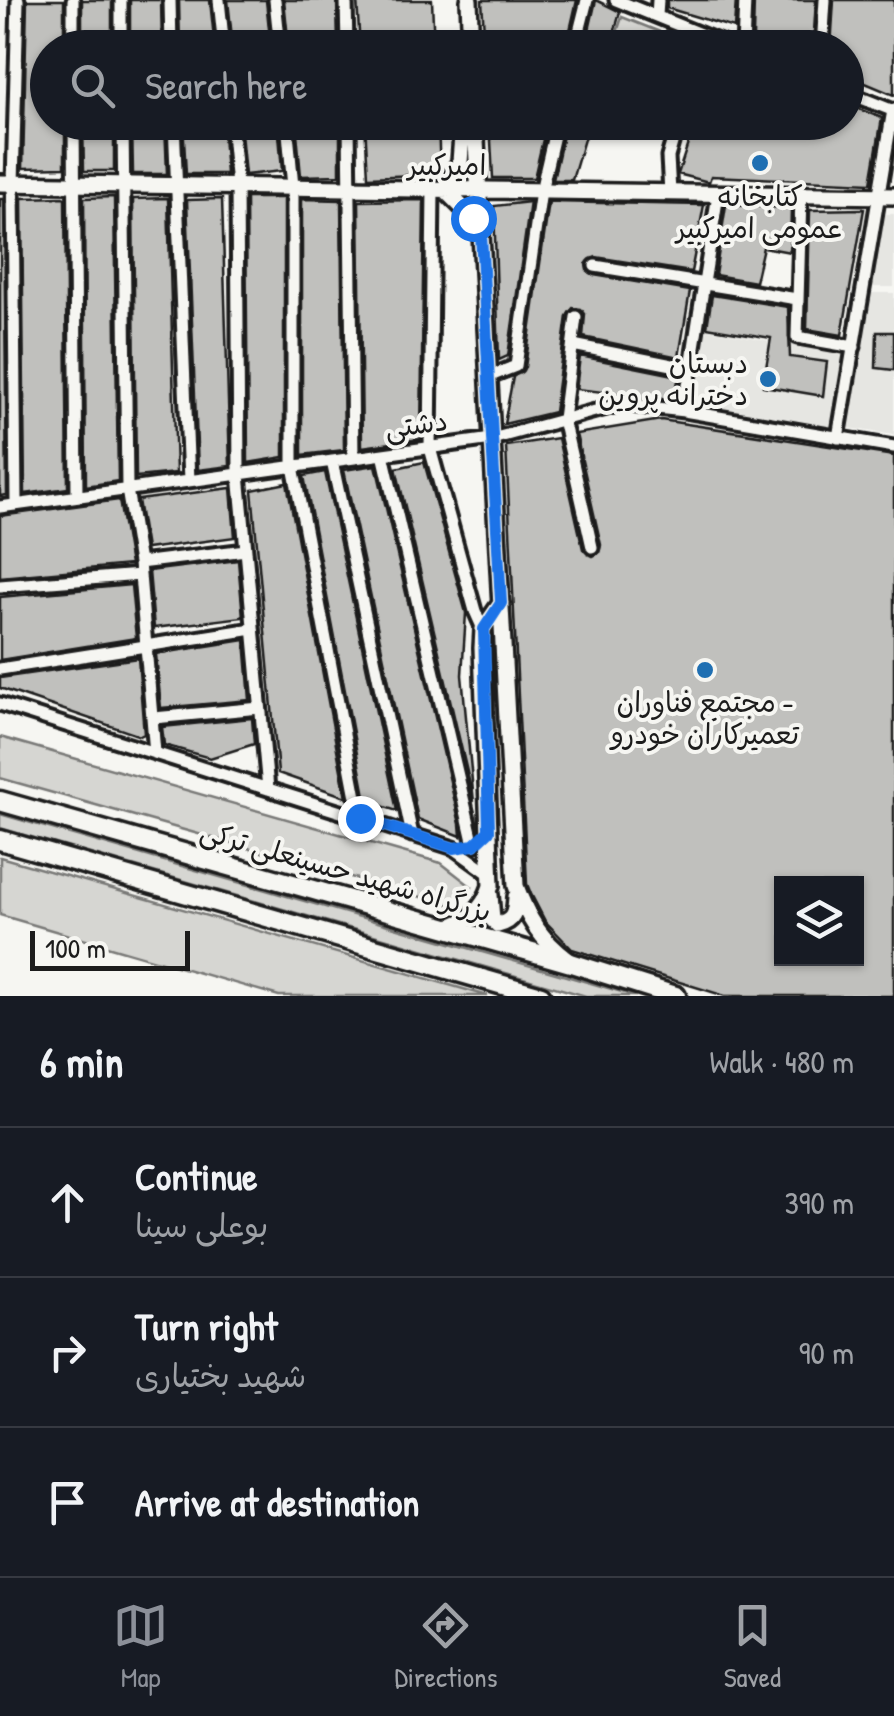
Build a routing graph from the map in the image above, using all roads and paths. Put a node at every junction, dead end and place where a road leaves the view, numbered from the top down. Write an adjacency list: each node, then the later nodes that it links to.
1 (18, 0): 39 (street)
2 (73, 0): 15 (street)
3 (121, 0): 16 (street)
4 (170, 0): 17 (street)
5 (220, 0): 18 (street)
6 (276, 0): 19 (street)
7 (346, 0): 20 (street)
8 (469, 0): 21 (main road)
9 (587, 0): 22 (street)
10 (616, 0): 14 (street)
11 (658, 0): 14 (street)
12 (745, 0): 24 (street)
13 (825, 0): 25 (street)
14 (657, 16): 23 (street)
15 (74, 30)
16 (122, 30)
17 (171, 30)
18 (222, 30)
19 (278, 30)
20 (347, 30)
21 (470, 30)
22 (580, 30)
23 (691, 30)
24 (744, 30)
25 (823, 30)
26 (864, 99): 27 (street)
27 (893, 111): 53 (street)
28 (74, 140): 40 (street)
29 (123, 140): 41 (street)
30 (175, 140): 42 (street)
31 (233, 140): 43 (street)
32 (289, 140): 44 (street)
33 (349, 140): 45 (street)
34 (462, 140): 46 (main road)
35 (476, 140): 38 (main road)
36 (553, 140): 49 (street)
37 (673, 140): 50 (street)
38 (477, 154): 47 (main road); 48 (main road)
39 (7, 183): 40 (main road, امیرکبیر); 77 (street)
40 (74, 184): 41 (main road, امیرکبیر); 76 (street)
41 (124, 185): 42 (main road, امیرکبیر); 75 (street)
42 (177, 186): 43 (main road, امیرکبیر); 74 (street)
43 (237, 186): 44 (main road, امیرکبیر); 73 (street)
44 (293, 187): 45 (main road, امیرکبیر); 72 (street)
45 (350, 189): 46 (main road, امیرکبیر); 70 (street)
46 (439, 189): 47 (main road, امیرکبیر); 54 (main road); 68 (street)
47 (479, 190): 48 (main road, امیرکبیر); 54 (main road)
48 (510, 190): 49 (main road, امیرکبیر)
49 (541, 191): 50 (main road, امیرکبیر); 62 (street)
50 (670, 193): 51 (main road, امیرکبیر)
51 (718, 194): 52 (main road, امیرکبیر); 56 (street)
52 (800, 195): 53 (main road, امیرکبیر); 57 (street)
53 (886, 196): 60 (street)
54 (481, 234): 62 (main road)
55 (595, 266): 56 (street)
56 (704, 286): 57 (street); 61 (street)
57 (797, 299): 60 (street)
58 (576, 316): 59 (street)
59 (572, 345): 61 (street); 64 (street)
60 (854, 347): 65 (street)
61 (692, 369): 63 (street)
62 (488, 378): 66 (main road)
63 (684, 411): 64 (street, دشتی); 65 (street, دشتی)
64 (563, 419): 66 (street, دشتی); 79 (street)
65 (838, 438): 67 (street, دشتی)
66 (492, 439): 68 (street, دشتی); 83 (main road)
67 (894, 446)
68 (430, 448): 69 (street, دشتی); 85 (street)
69 (382, 454): 70 (street, دشتی); 98 (street)
70 (353, 458): 71 (street, دشتی)
71 (332, 461): 72 (street, دشتی); 96 (street)
72 (293, 466): 73 (street, دشتی); 94 (street)
73 (239, 474): 74 (street, دشتی); 80 (street)
74 (189, 481): 75 (street, دشتی)
75 (126, 490): 76 (street, دشتی); 81 (street)
76 (77, 496): 77 (street, دشتی)
77 (16, 504): 78 (street, دشتی)
78 (0, 507)
79 (592, 548)
80 (246, 550): 81 (street); 84 (street)
81 (140, 569): 82 (street); 86 (street)
82 (0, 586)
83 (501, 603): 85 (main road); 101 (main road)
84 (253, 629): 86 (street); 89 (street)
85 (484, 629): 95 (main road)
86 (147, 646): 87 (street); 90 (street)
87 (0, 669)
88 (0, 704): 91 (street)
89 (260, 708): 90 (street); 92 (street)
90 (154, 718): 91 (street)
91 (155, 753): 92 (street)
92 (268, 789): 94 (street)
93 (0, 801): 102 (highway, بزرگراه شهید حسینعلی ترکی)
94 (360, 818): 96 (street)
95 (489, 831): 98 (street); 100 (main road)
96 (412, 835): 99 (street)
97 (0, 840): 104 (highway)
98 (474, 845): 99 (street)
99 (454, 848): 100 (street)
100 (490, 880): 101 (main road); 102 (main road)
101 (516, 886): 103 (main road)
102 (446, 928): 103 (highway, بزرگراه شهید حسینعلی ترکی)
103 (571, 963): 105 (highway, بزرگراه شهید حسینعلی ترکی)
104 (542, 996)
105 (676, 996)

